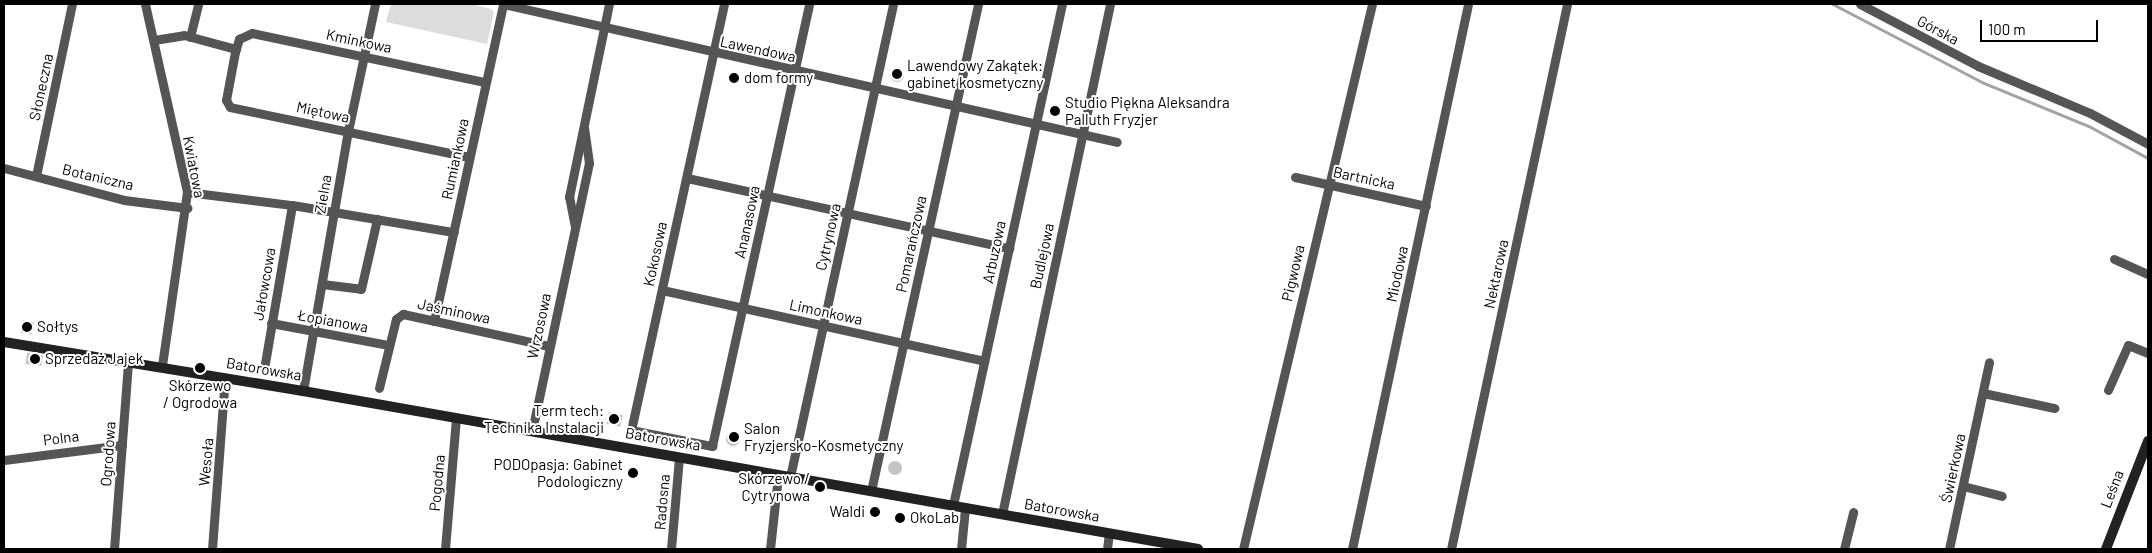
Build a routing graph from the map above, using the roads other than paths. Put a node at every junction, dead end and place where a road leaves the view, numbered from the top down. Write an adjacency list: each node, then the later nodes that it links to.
1 (72, 4): 34 (street, Słoneczna)
2 (145, 4): 19 (street, Kwiatowa)
3 (198, 4): 18 (street)
4 (375, 4): 22 (street, Zielna)
5 (503, 4): 17 (street, Lawendowa); 24 (street, Rumiankowa)
6 (609, 4): 17 (street, Wrzosowa)
7 (724, 4): 21 (street, Kokosowa)
8 (808, 4): 23 (street, Ananasowa)
9 (893, 4): 25 (street, Cytrynowa)
10 (978, 4): 26 (street, Pomarańczowa)
11 (1062, 4): 27 (street, Arbuzowa)
12 (1110, 4): 29 (street, Budlejowa)
13 (1372, 4): 37 (street, Pigwowa)
14 (1468, 4): 41 (street, Miodowa)
15 (1567, 4): 101 (street, Nektarowa)
16 (1860, 4): 31 (street, Górska)
17 (604, 28): 21 (street, Lawendowa); 61 (street, Wrzosowa)
18 (190, 37): 19 (street); 20 (street)
19 (154, 40): 38 (street, Kwiatowa)
20 (236, 49): 22 (street, Kminkowa); 28 (street, Miętowa)
21 (714, 53): 23 (street, Lawendowa); 36 (street, Kokosowa)
22 (363, 56): 24 (street, Kminkowa); 28 (street, Zielna)
23 (794, 71): 25 (street, Lawendowa); 39 (street, Ananasowa)
24 (485, 82): 32 (street, Rumiankowa)
25 (875, 89): 26 (street, Lawendowa); 44 (street, Cytrynowa)
26 (955, 106): 27 (street, Lawendowa); 46 (street, Pomarańczowa)
27 (1036, 124): 29 (street, Lawendowa); 48 (street, Arbuzowa)
28 (348, 131): 32 (street, Miętowa); 43 (street, Zielna)
29 (1082, 134): 30 (street, Lawendowa); 89 (street, Budlejowa)
30 (1117, 142)
31 (2148, 144)
32 (469, 157): 47 (street, Rumiankowa)
33 (4, 168): 34 (street, Botaniczna)
34 (36, 176): 42 (street, Botaniczna)
35 (1295, 177): 37 (street, Bartnicka)
36 (687, 178): 39 (street); 52 (street, Kokosowa)
37 (1331, 185): 41 (street, Bartnicka); 99 (street, Pigwowa)
38 (187, 192): 40 (street); 42 (street, Kwiatowa)
39 (766, 195): 44 (street); 53 (street, Ananasowa)
40 (292, 205): 43 (street); 55 (street, Jałowcowa)
41 (1426, 206): 100 (street, Miodowa)
42 (188, 208): 66 (street, Kwiatowa)
43 (333, 211): 45 (street); 51 (street, Zielna)
44 (848, 213): 46 (street); 56 (street, Cytrynowa)
45 (377, 219): 47 (street); 51 (street)
46 (928, 231): 48 (street); 59 (street, Pomarańczowa)
47 (454, 232): 54 (street, Rumiankowa)
48 (1009, 248): 64 (street, Arbuzowa)
49 (2114, 259): 50 (street)
50 (2148, 274)
51 (322, 284): 57 (street, Zielna)
52 (662, 290): 53 (street, Limonkowa); 78 (street, Kokosowa)
53 (742, 308): 56 (street, Limonkowa); 78 (street, Ananasowa)
54 (434, 321): 60 (street, Jaśminowa); 61 (street, Jaśminowa)
55 (271, 323): 57 (street, Łopianowa); 67 (street, Jałowcowa)
56 (823, 325): 59 (street, Limonkowa); 82 (street, Cytrynowa)
57 (314, 332): 60 (street, Łopianowa); 71 (street, Zielna)
58 (4, 342): 63 (street, Batorowska)
59 (903, 343): 64 (street, Limonkowa); 84 (street, Pomarańczowa)
60 (389, 345): 69 (street, Jaśminowa)
61 (549, 346): 75 (street, Wrzosowa)
62 (2148, 353): 70 (street)
63 (128, 361): 66 (street, Batorowska); 77 (street, Ogrodowa)
64 (984, 361): 86 (street, Arbuzowa)
65 (1990, 362): 72 (street, Świerkowa)
66 (162, 366): 68 (street, Batorowska)
67 (264, 369)
68 (225, 377): 71 (street, Batorowska); 92 (street, Wesoła)
69 (379, 388)
70 (2108, 390)
71 (303, 391): 74 (street, Batorowska)
72 (1983, 393): 73 (street); 83 (street, Świerkowa)
73 (2054, 408)
74 (456, 418): 75 (street, Batorowska); 93 (street, Pogodna)
75 (532, 432): 79 (street, Batorowska)
76 (2148, 441): 104 (street, Leśna)
77 (122, 445): 80 (street, Polna); 91 (street, Ogrodowa)
78 (712, 446)
79 (680, 457): 81 (street, Batorowska); 94 (street, Radosna)
80 (4, 460)
81 (778, 475): 82 (street, Batorowska); 95 (street)
82 (790, 477): 84 (street, Batorowska)
83 (1963, 486): 85 (street); 103 (street, Świerkowa)
84 (871, 491): 86 (street, Batorowska)
85 (2002, 496)
86 (953, 506): 87 (street, Batorowska)
87 (965, 508): 89 (street, Batorowska); 96 (street)
88 (1853, 512): 102 (street)
89 (1002, 514): 90 (street, Batorowska)
90 (1109, 534): 97 (street); 98 (street, Batorowska)
91 (114, 549)
92 (212, 549)
93 (445, 549)
94 (671, 549)
95 (770, 549)
96 (961, 549)
97 (1107, 549)
98 (1198, 549)
99 (1243, 549)
100 (1352, 549)
101 (1450, 549)
102 (1844, 549)
103 (1949, 549)
104 (2106, 549)

